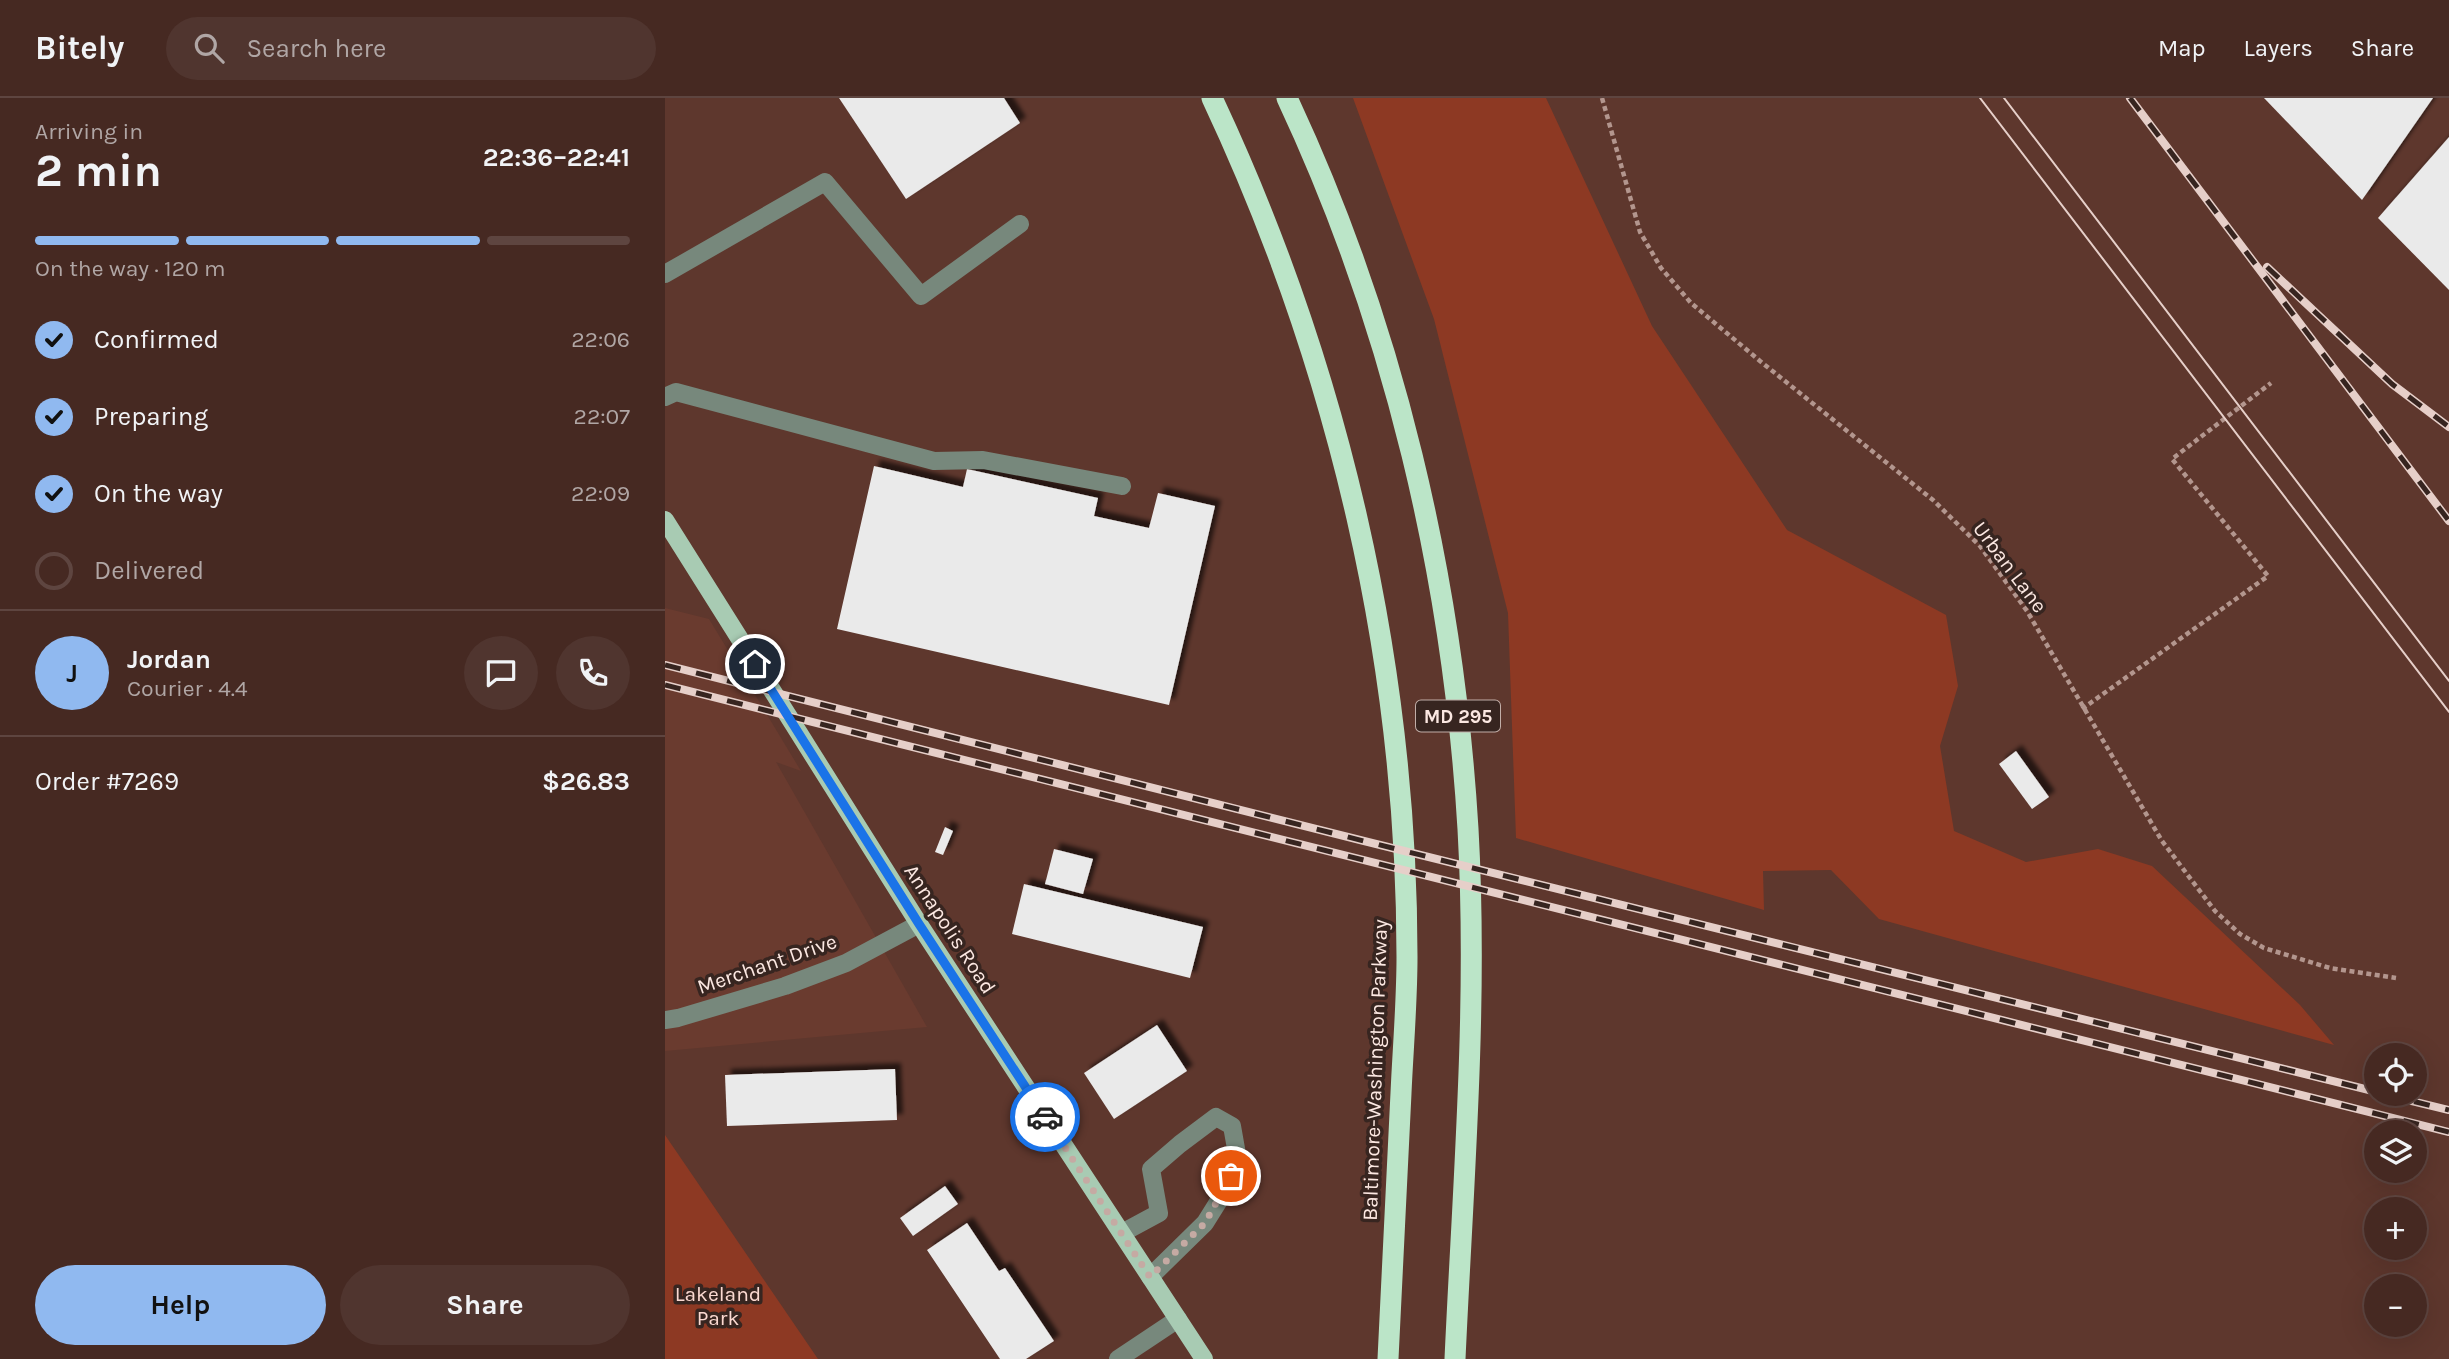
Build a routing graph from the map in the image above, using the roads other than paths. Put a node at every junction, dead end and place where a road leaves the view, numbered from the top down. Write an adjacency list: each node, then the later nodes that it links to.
1 (1212, 98): 15 (highway, Baltimore-Washington Parkway / MD 295)
2 (1287, 98): 16 (highway, MD 295)
3 (1020, 224): 4 (street)
4 (665, 274)
5 (665, 397): 6 (street)
6 (1122, 486)
7 (665, 520): 8 (main road, Annapolis Road)
8 (919, 924): 9 (street, Merchant Drive); 10 (main road, Annapolis Road)
9 (665, 1020)
10 (1122, 1233): 11 (main road, Annapolis Road); 11 (street)
11 (1150, 1277): 12 (main road, Annapolis Road)
12 (1178, 1319): 13 (street); 14 (main road, Annapolis Road)
13 (1118, 1359)
14 (1204, 1359)
15 (1388, 1359)
16 (1455, 1359)

